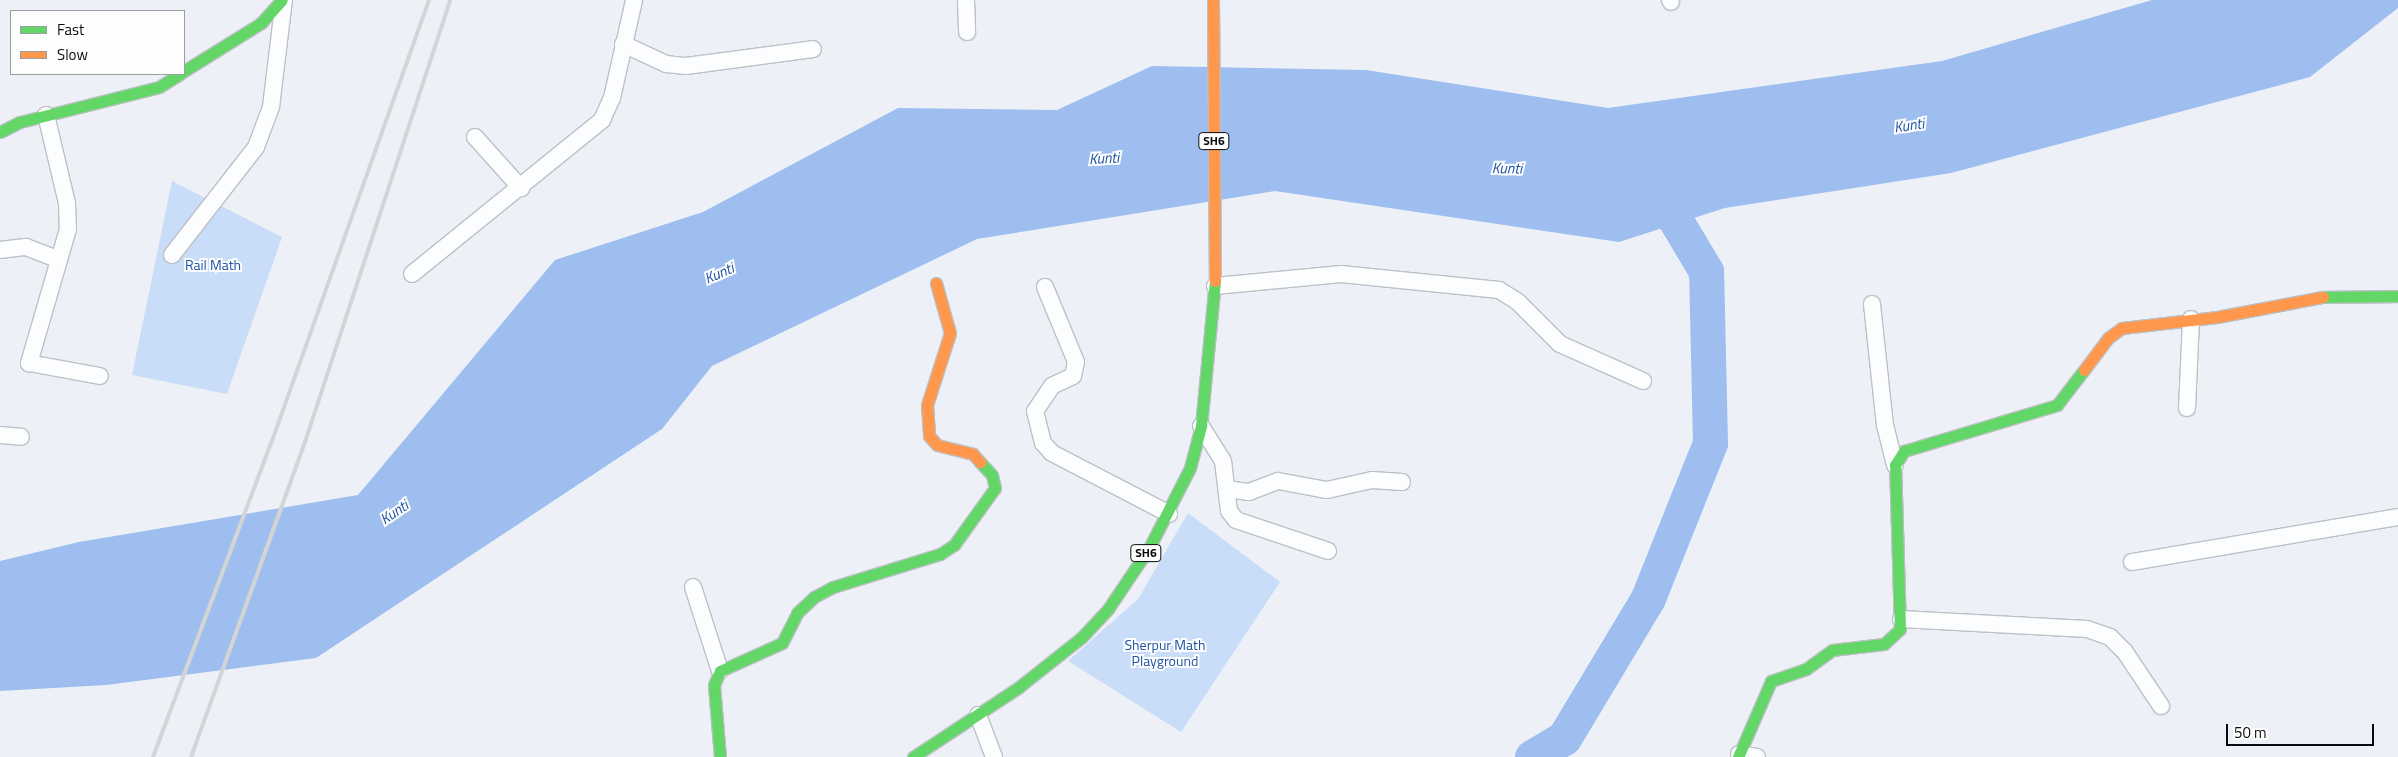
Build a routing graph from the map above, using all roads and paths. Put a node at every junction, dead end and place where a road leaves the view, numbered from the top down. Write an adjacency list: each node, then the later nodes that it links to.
1 (283, 0): 8 (street); 15 (street)
2 (634, 0): 6 (street)
3 (966, 0): 5 (street)
4 (1213, 0): 20 (street, SH6)
5 (967, 32)
6 (623, 44): 7 (street); 13 (street)
7 (813, 49)
8 (185, 70)
9 (178, 75): 10 (street)
10 (46, 115): 11 (street); 16 (street)
11 (0, 132)
12 (475, 137): 13 (street)
13 (521, 188): 17 (street)
14 (0, 250): 16 (street)
15 (172, 255)
16 (58, 258): 24 (street)
17 (412, 274)
18 (936, 283): 39 (street)
19 (1045, 286): 33 (street)
20 (1215, 286): 25 (street); 27 (street, SH6)
21 (2398, 296): 23 (street)
22 (1872, 304): 30 (street)
23 (2191, 319): 26 (street); 30 (street)
24 (100, 376)
25 (1643, 381)
26 (2187, 408)
27 (1201, 426): 32 (street); 33 (street, SH6)
28 (0, 435): 29 (street)
29 (21, 437)
30 (1895, 465): 38 (street)
31 (1402, 482): 32 (street)
32 (1227, 489): 35 (street)
33 (1170, 514): 41 (street, SH6)
34 (2398, 517): 36 (street)
35 (1328, 551)
36 (2132, 562)
37 (693, 587): 39 (street)
38 (1901, 620): 40 (street); 42 (street)
39 (720, 671): 44 (street)
40 (2161, 706)
41 (978, 716): 43 (street, SH6); 45 (street)
42 (1738, 755): 46 (street)
43 (917, 756)
44 (720, 757)
45 (994, 757)
46 (1757, 757)

